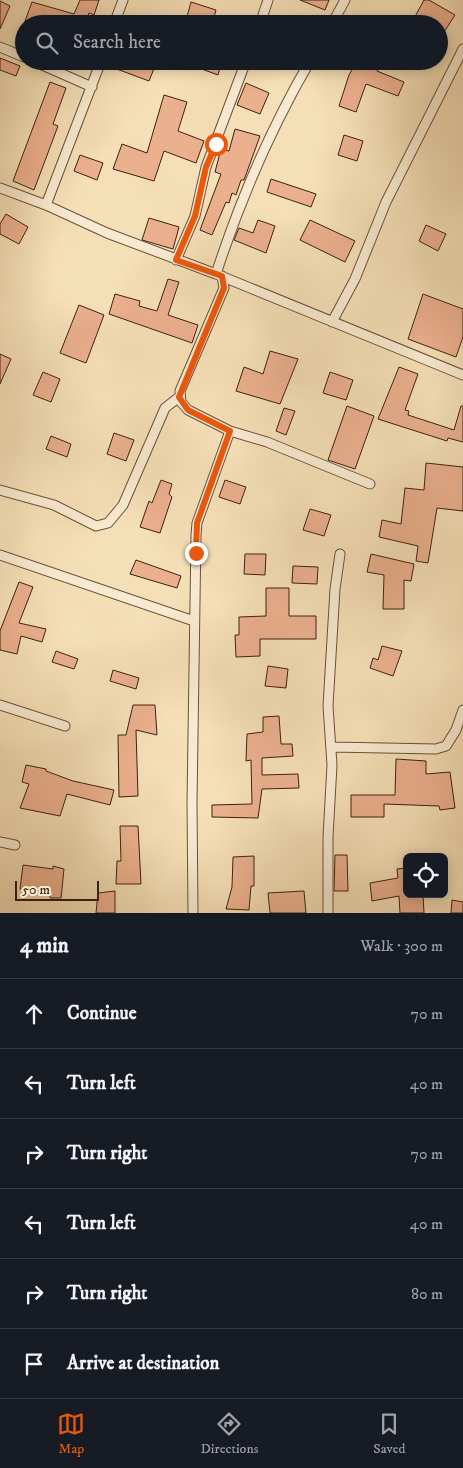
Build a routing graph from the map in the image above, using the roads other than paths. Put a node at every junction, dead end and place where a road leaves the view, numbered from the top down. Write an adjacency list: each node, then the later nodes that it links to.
1 (122, 0): 4 (street)
2 (268, 0): 5 (street)
3 (345, 0): 6 (street)
4 (117, 15)
5 (263, 15)
6 (337, 15)
7 (0, 47): 9 (street)
8 (463, 49): 21 (street)
9 (15, 53)
10 (54, 70): 14 (street)
11 (98, 70): 14 (street)
12 (243, 70): 17 (street)
13 (305, 70): 18 (street)
14 (92, 87): 16 (street)
15 (1, 192): 16 (street)
16 (46, 205): 17 (street)
17 (176, 260): 18 (street)
18 (219, 275): 19 (street); 20 (street)
19 (234, 281): 20 (street); 21 (street)
20 (224, 288): 23 (street)
21 (332, 322): 22 (street)
22 (460, 371)
23 (179, 397): 24 (street); 26 (street)
24 (230, 431): 25 (street); 29 (street)
25 (370, 484)
26 (0, 490)
27 (340, 554): 33 (street)
28 (0, 555): 29 (street)
29 (194, 621): 36 (street)
30 (0, 705): 32 (street)
31 (463, 710): 33 (street)
32 (65, 726)
33 (331, 747): 37 (street)
34 (0, 842): 35 (street)
35 (15, 845)
36 (193, 913)
37 (328, 913)

